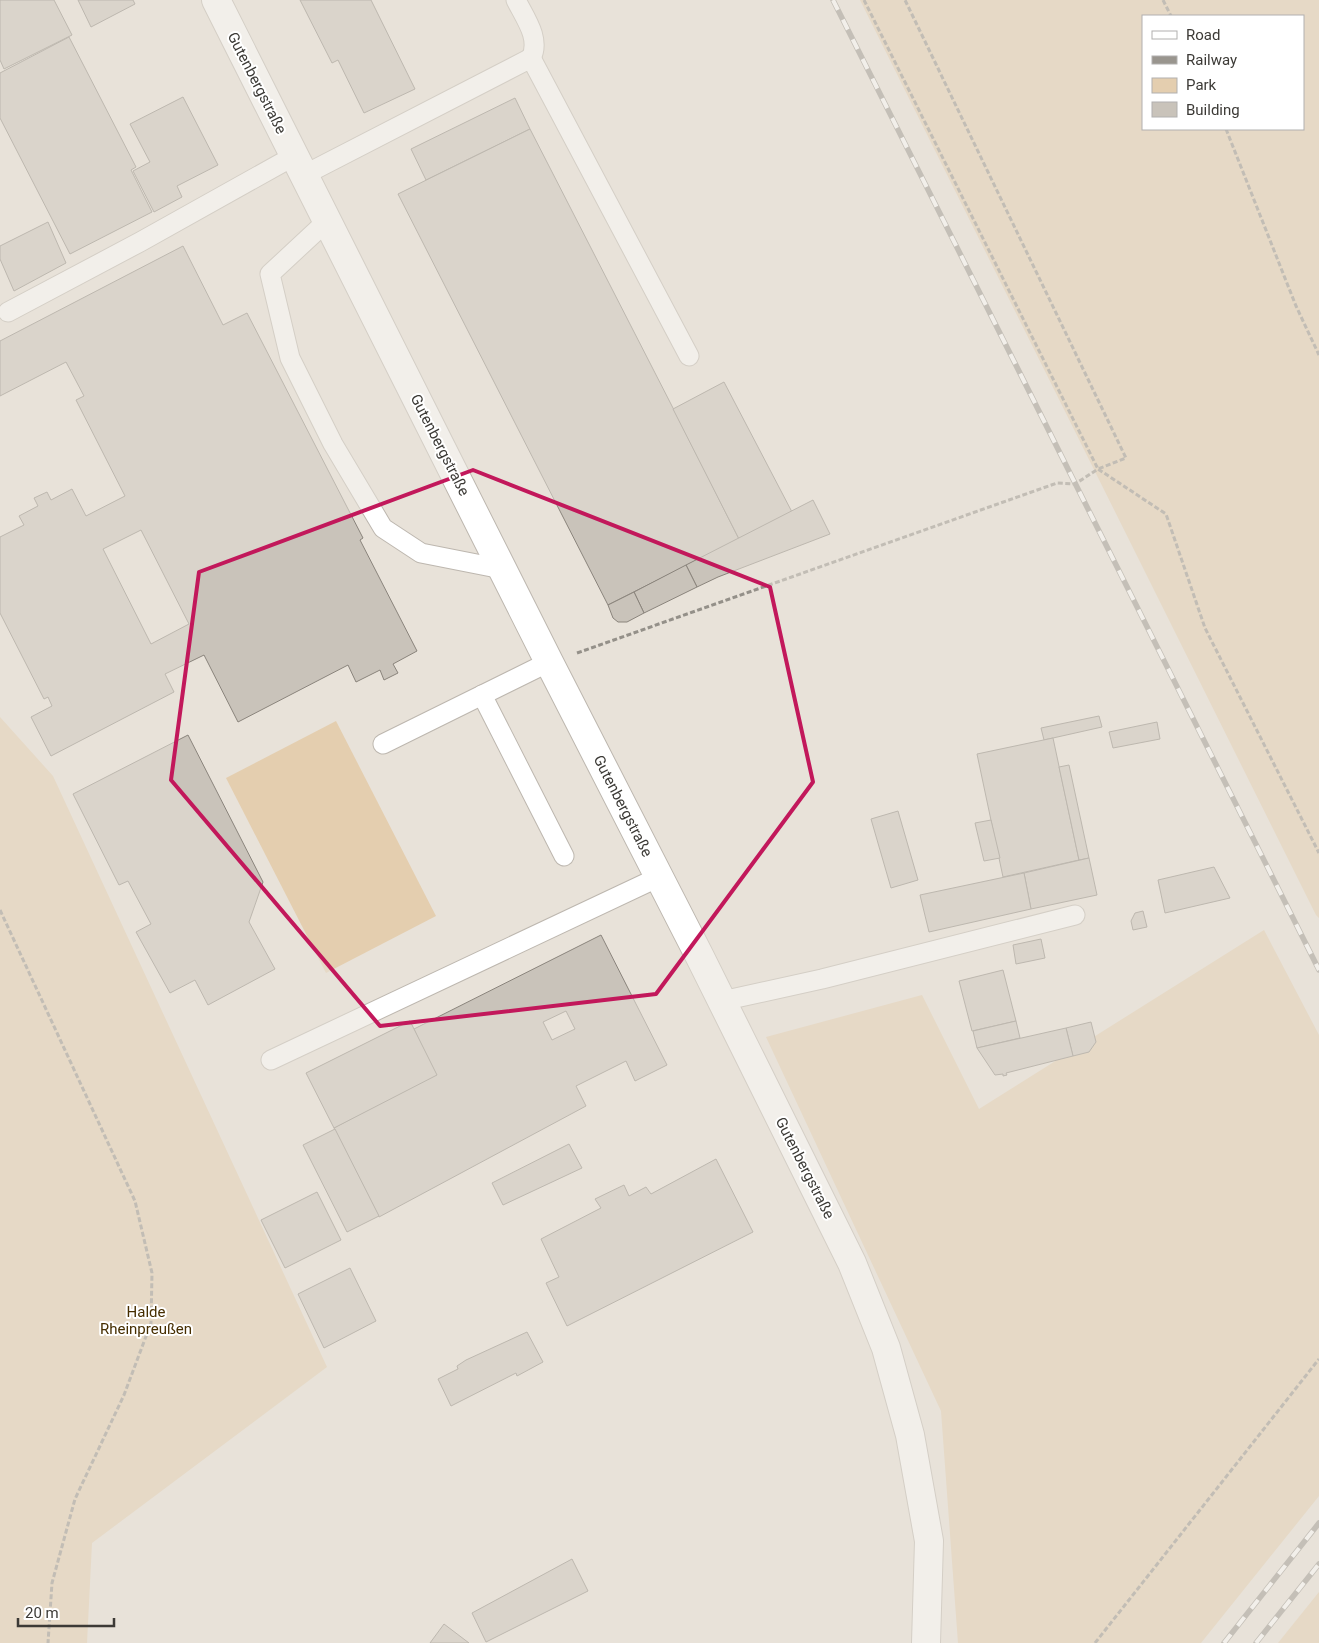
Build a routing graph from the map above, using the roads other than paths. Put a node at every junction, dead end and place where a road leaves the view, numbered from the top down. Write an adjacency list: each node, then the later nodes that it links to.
1 (216, 0): 4 (street, Gutenbergstraße)
2 (516, 0): 3 (lane)
3 (531, 58): 4 (lane); 7 (lane)
4 (299, 165): 5 (street, Gutenbergstraße); 6 (lane)
5 (327, 221): 8 (street, Gutenbergstraße); 8 (lane)
6 (8, 312)
7 (689, 356)
8 (502, 569): 9 (street, Gutenbergstraße)
9 (549, 662): 10 (lane); 13 (street, Gutenbergstraße)
10 (482, 695): 11 (lane); 12 (lane)
11 (383, 744)
12 (564, 856)
13 (659, 877): 15 (street, Gutenbergstraße); 16 (lane)
14 (1075, 915): 15 (lane)
15 (722, 1001): 17 (street, Gutenbergstraße)
16 (271, 1060)
17 (926, 1643)

